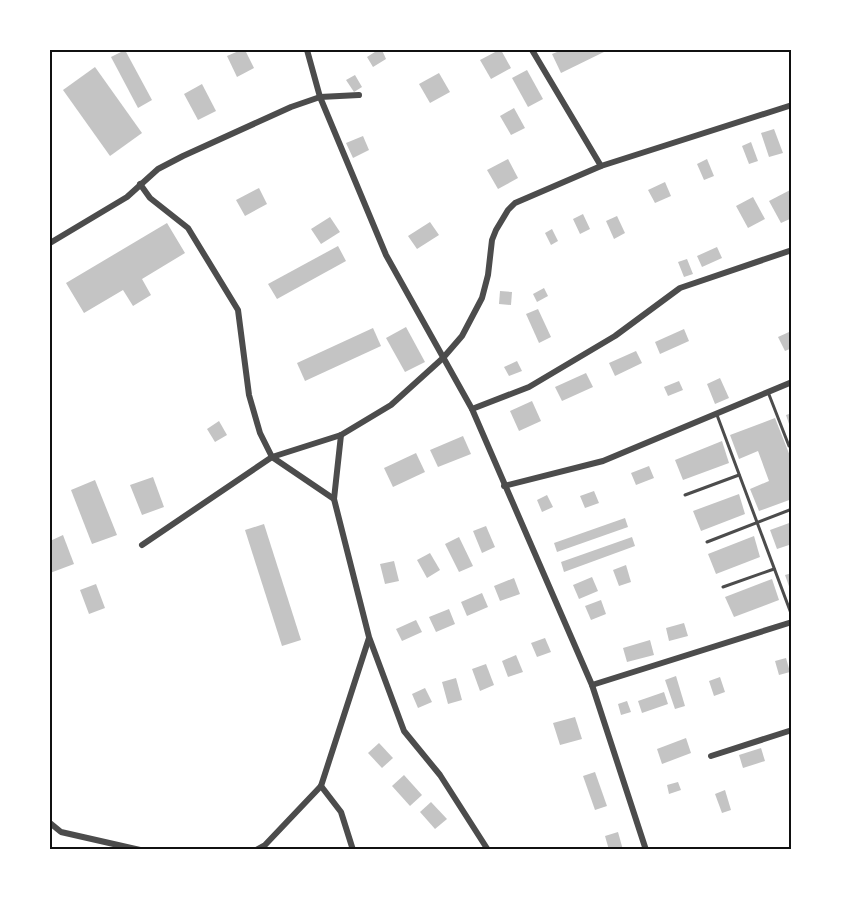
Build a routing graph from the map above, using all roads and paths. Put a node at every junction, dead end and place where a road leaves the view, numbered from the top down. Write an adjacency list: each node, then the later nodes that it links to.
1 (307, 50): 4 (street)
2 (532, 50): 6 (street)
3 (358, 95): 4 (street)
4 (320, 97): 7 (street); 10 (street)
5 (792, 105): 6 (street)
6 (601, 166): 10 (street)
7 (141, 184): 8 (street); 17 (street)
8 (50, 243)
9 (792, 250): 13 (street)
10 (443, 358): 13 (street); 15 (street)
11 (792, 382): 12 (street)
12 (768, 392): 14 (street); 16 (lane)
13 (472, 409): 19 (street)
14 (717, 413): 18 (lane); 19 (street)
15 (341, 435): 17 (street); 21 (street)
16 (792, 445)
17 (272, 457): 21 (street); 25 (street)
18 (740, 475): 20 (lane); 23 (lane)
19 (504, 486): 31 (street)
20 (685, 495)
21 (334, 499): 30 (street)
22 (792, 509): 23 (lane)
23 (757, 522): 24 (lane); 26 (lane)
24 (707, 542)
25 (142, 545)
26 (774, 569): 27 (lane); 28 (lane)
27 (723, 587)
28 (792, 616)
29 (792, 622): 31 (street)
30 (369, 637): 34 (street); 39 (street)
31 (592, 685): 40 (street)
32 (792, 730): 33 (street)
33 (711, 756)
34 (321, 786): 37 (street); 38 (street)
35 (50, 823): 36 (street)
36 (140, 849)
37 (256, 849)
38 (353, 849)
39 (488, 849)
40 (646, 849)

